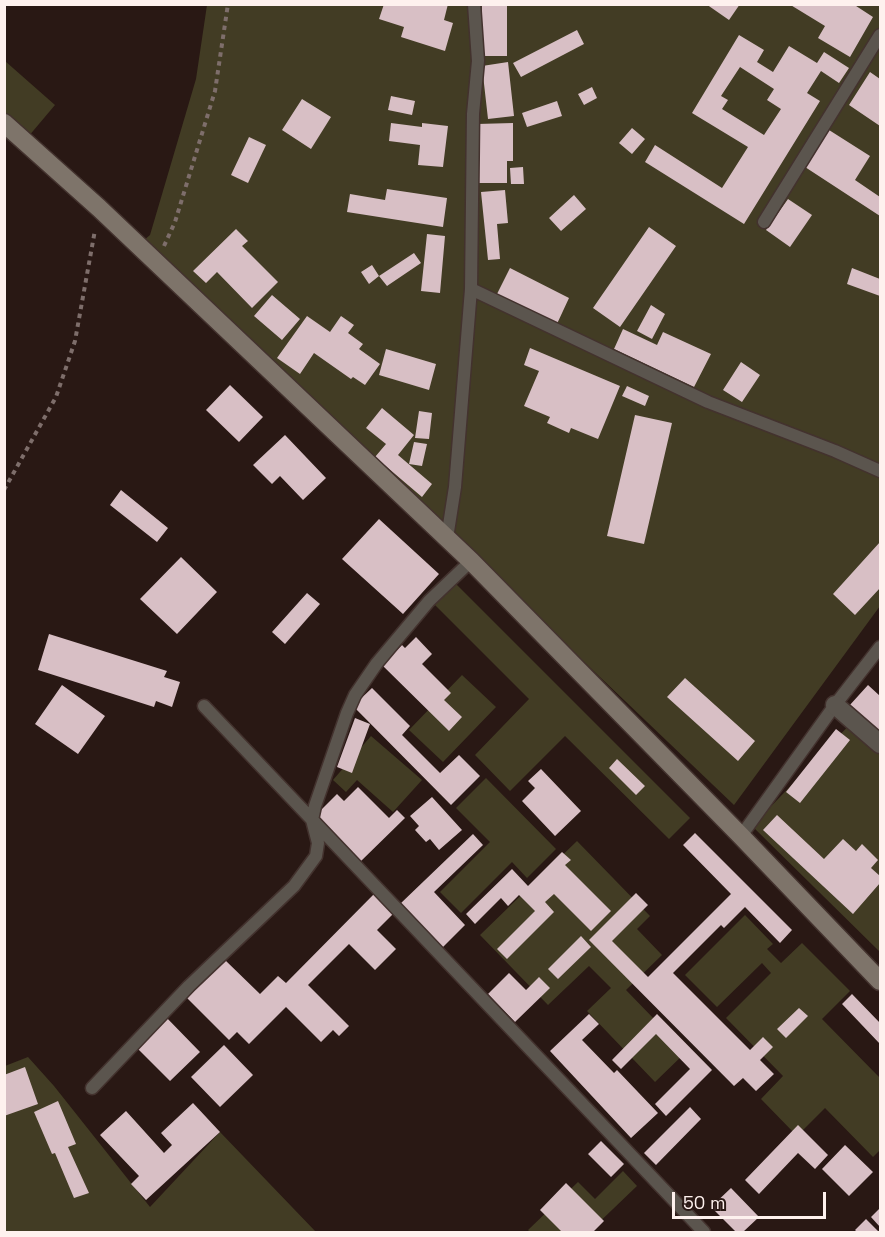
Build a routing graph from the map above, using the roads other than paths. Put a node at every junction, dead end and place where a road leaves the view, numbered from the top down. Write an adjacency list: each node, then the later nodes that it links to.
1 (474, 4): 5 (lane)
2 (880, 35): 4 (lane)
3 (4, 123): 7 (street)
4 (764, 222)
5 (471, 290): 6 (lane); 7 (lane)
6 (880, 471)
7 (447, 538): 8 (street)
8 (471, 561): 13 (lane); 14 (street)
9 (880, 647): 10 (lane)
10 (835, 705): 12 (street); 14 (lane)
11 (204, 706): 13 (lane)
12 (880, 744)
13 (312, 820): 16 (lane); 17 (lane)
14 (741, 836): 15 (street)
15 (880, 981)
16 (92, 1088)
17 (704, 1233)

